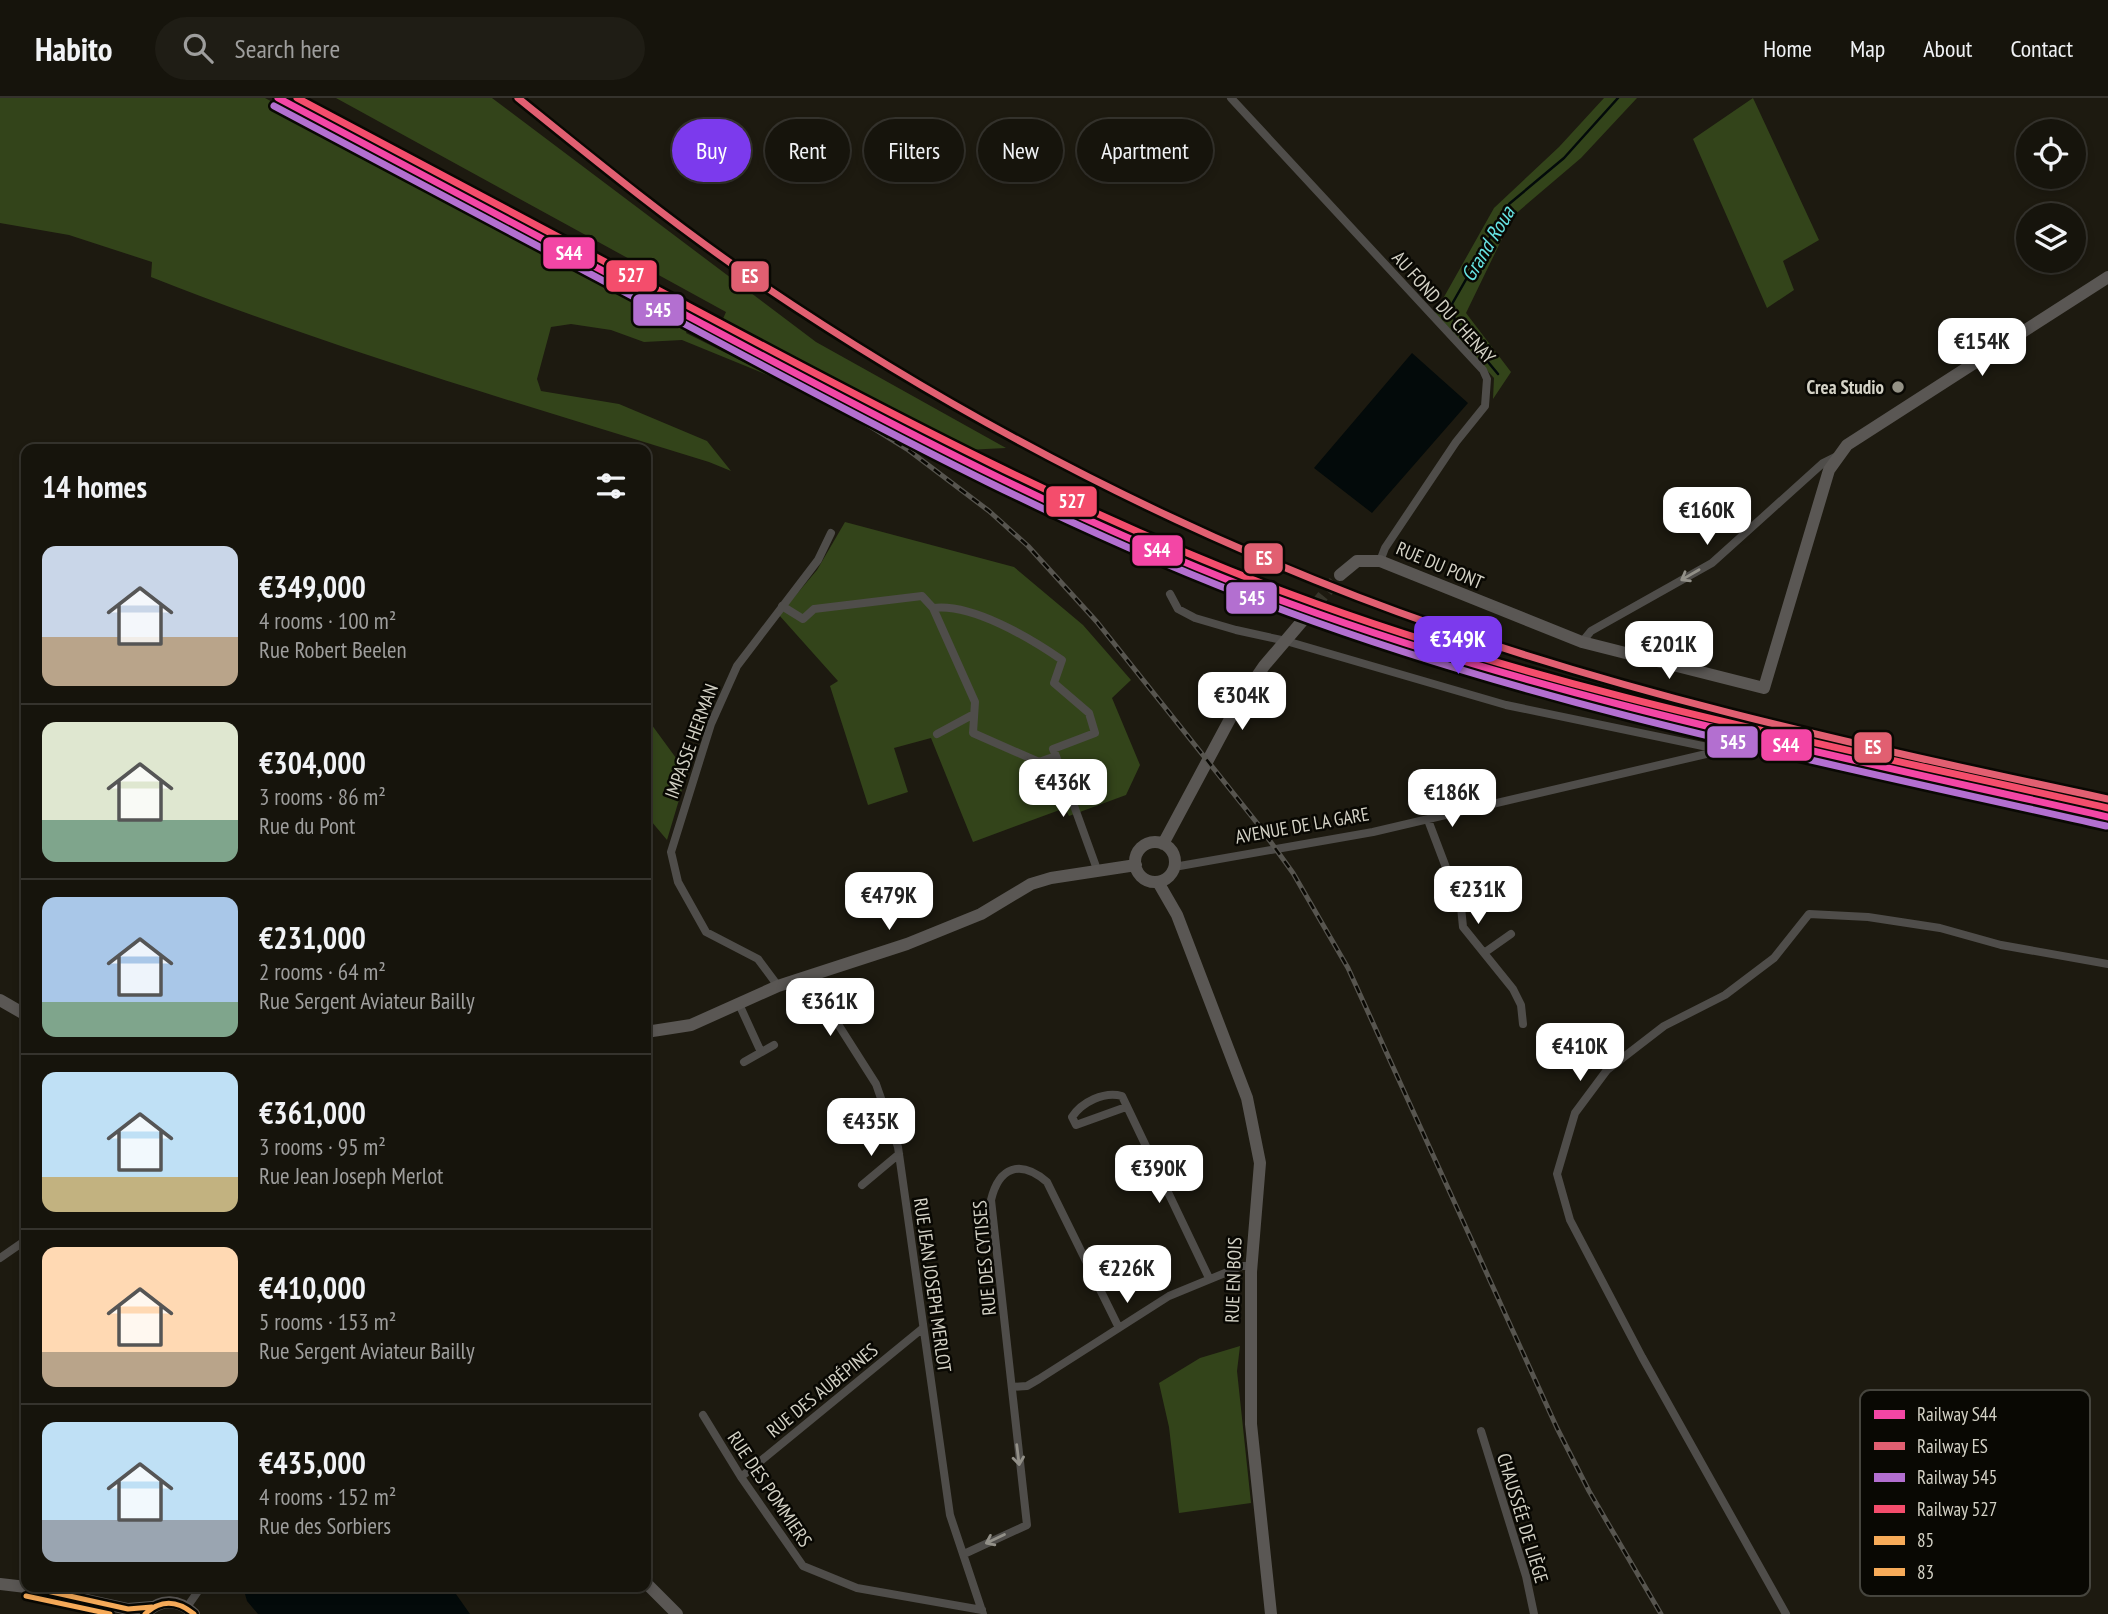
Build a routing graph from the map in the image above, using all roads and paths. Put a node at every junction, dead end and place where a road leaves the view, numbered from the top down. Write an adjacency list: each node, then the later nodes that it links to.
1 (1231, 98): 5 (street, AU FOND DU CHENAY)
2 (2108, 277): 3 (street)
3 (1838, 455): 12 (street, one-way to 12); 12 (street, RUE DU PONT)
4 (831, 533): 8 (street, IMPASSE HERMAN)
5 (1380, 561): 6 (street, RUE DU PONT); 12 (street, RUE DU PONT)
6 (1340, 575)
7 (1170, 594): 11 (street)
8 (782, 606): 9 (street); 28 (street, IMPASSE HERMAN)
9 (933, 608): 13 (street); 17 (street)
10 (1304, 619): 11 (street)
11 (1286, 641): 15 (street); 19 (street)
12 (1582, 642)
13 (974, 714): 14 (street); 17 (street)
14 (937, 734)
15 (1722, 750): 16 (street); 18 (street, AVENUE DE LA GARE)
16 (1743, 752)
17 (1055, 756): 22 (street)
18 (1428, 820): 21 (street, AVENUE DE LA GARE); 25 (street)
19 (1163, 845): 20 (street); 21 (street)
20 (1136, 865): 22 (street); 23 (street)
21 (1174, 867): 23 (street)
22 (1098, 872): 27 (street)
23 (1158, 882): 42 (street, RUE EN BOIS)
24 (1511, 934): 25 (street)
25 (1484, 953): 32 (street)
26 (2108, 964): 64 (street)
27 (808, 977): 28 (street); 38 (street, RUE JEAN JOSEPH MERLOT)
28 (779, 986): 30 (street)
29 (0, 1000): 31 (street)
30 (740, 1004): 33 (street); 35 (street)
31 (21, 1012)
32 (1522, 1024)
33 (651, 1031)
34 (774, 1045): 35 (street)
35 (761, 1052): 36 (street)
36 (744, 1062)
37 (1126, 1107): 37 (street); 43 (street)
38 (899, 1154): 39 (street); 44 (street, RUE JEAN JOSEPH MERLOT)
39 (862, 1185)
40 (21, 1243): 41 (street)
41 (0, 1258)
42 (1251, 1266): 43 (street); 62 (street, RUE EN BOIS)
43 (1209, 1278): 45 (street)
44 (923, 1328): 49 (street, RUE DES AUBÉPINES); 50 (street, RUE JEAN JOSEPH MERLOT)
45 (1119, 1328): 46 (street); 46 (street, RUE DES CYTISES)
46 (1012, 1387): 50 (street, one-way to 50)
47 (703, 1415): 49 (street, RUE DES POMMIERS)
48 (1481, 1432): 63 (street, CHAUSSÉE DE LIÈGE)
49 (741, 1476): 59 (street, RUE DES POMMIERS)
50 (964, 1554): 59 (street, RUE JEAN JOSEPH MERLOT)
51 (0, 1584): 52 (street)
52 (21, 1586)
53 (651, 1588): 61 (street)
54 (47, 1592): 56 (street)
55 (199, 1592): 58 (street)
56 (88, 1602): 57 (street); 60 (street)
57 (148, 1611): 58 (street)
58 (190, 1611)
59 (983, 1612)
60 (110, 1614)
61 (677, 1614)
62 (1271, 1614)
63 (1534, 1614)
64 (1786, 1614)

